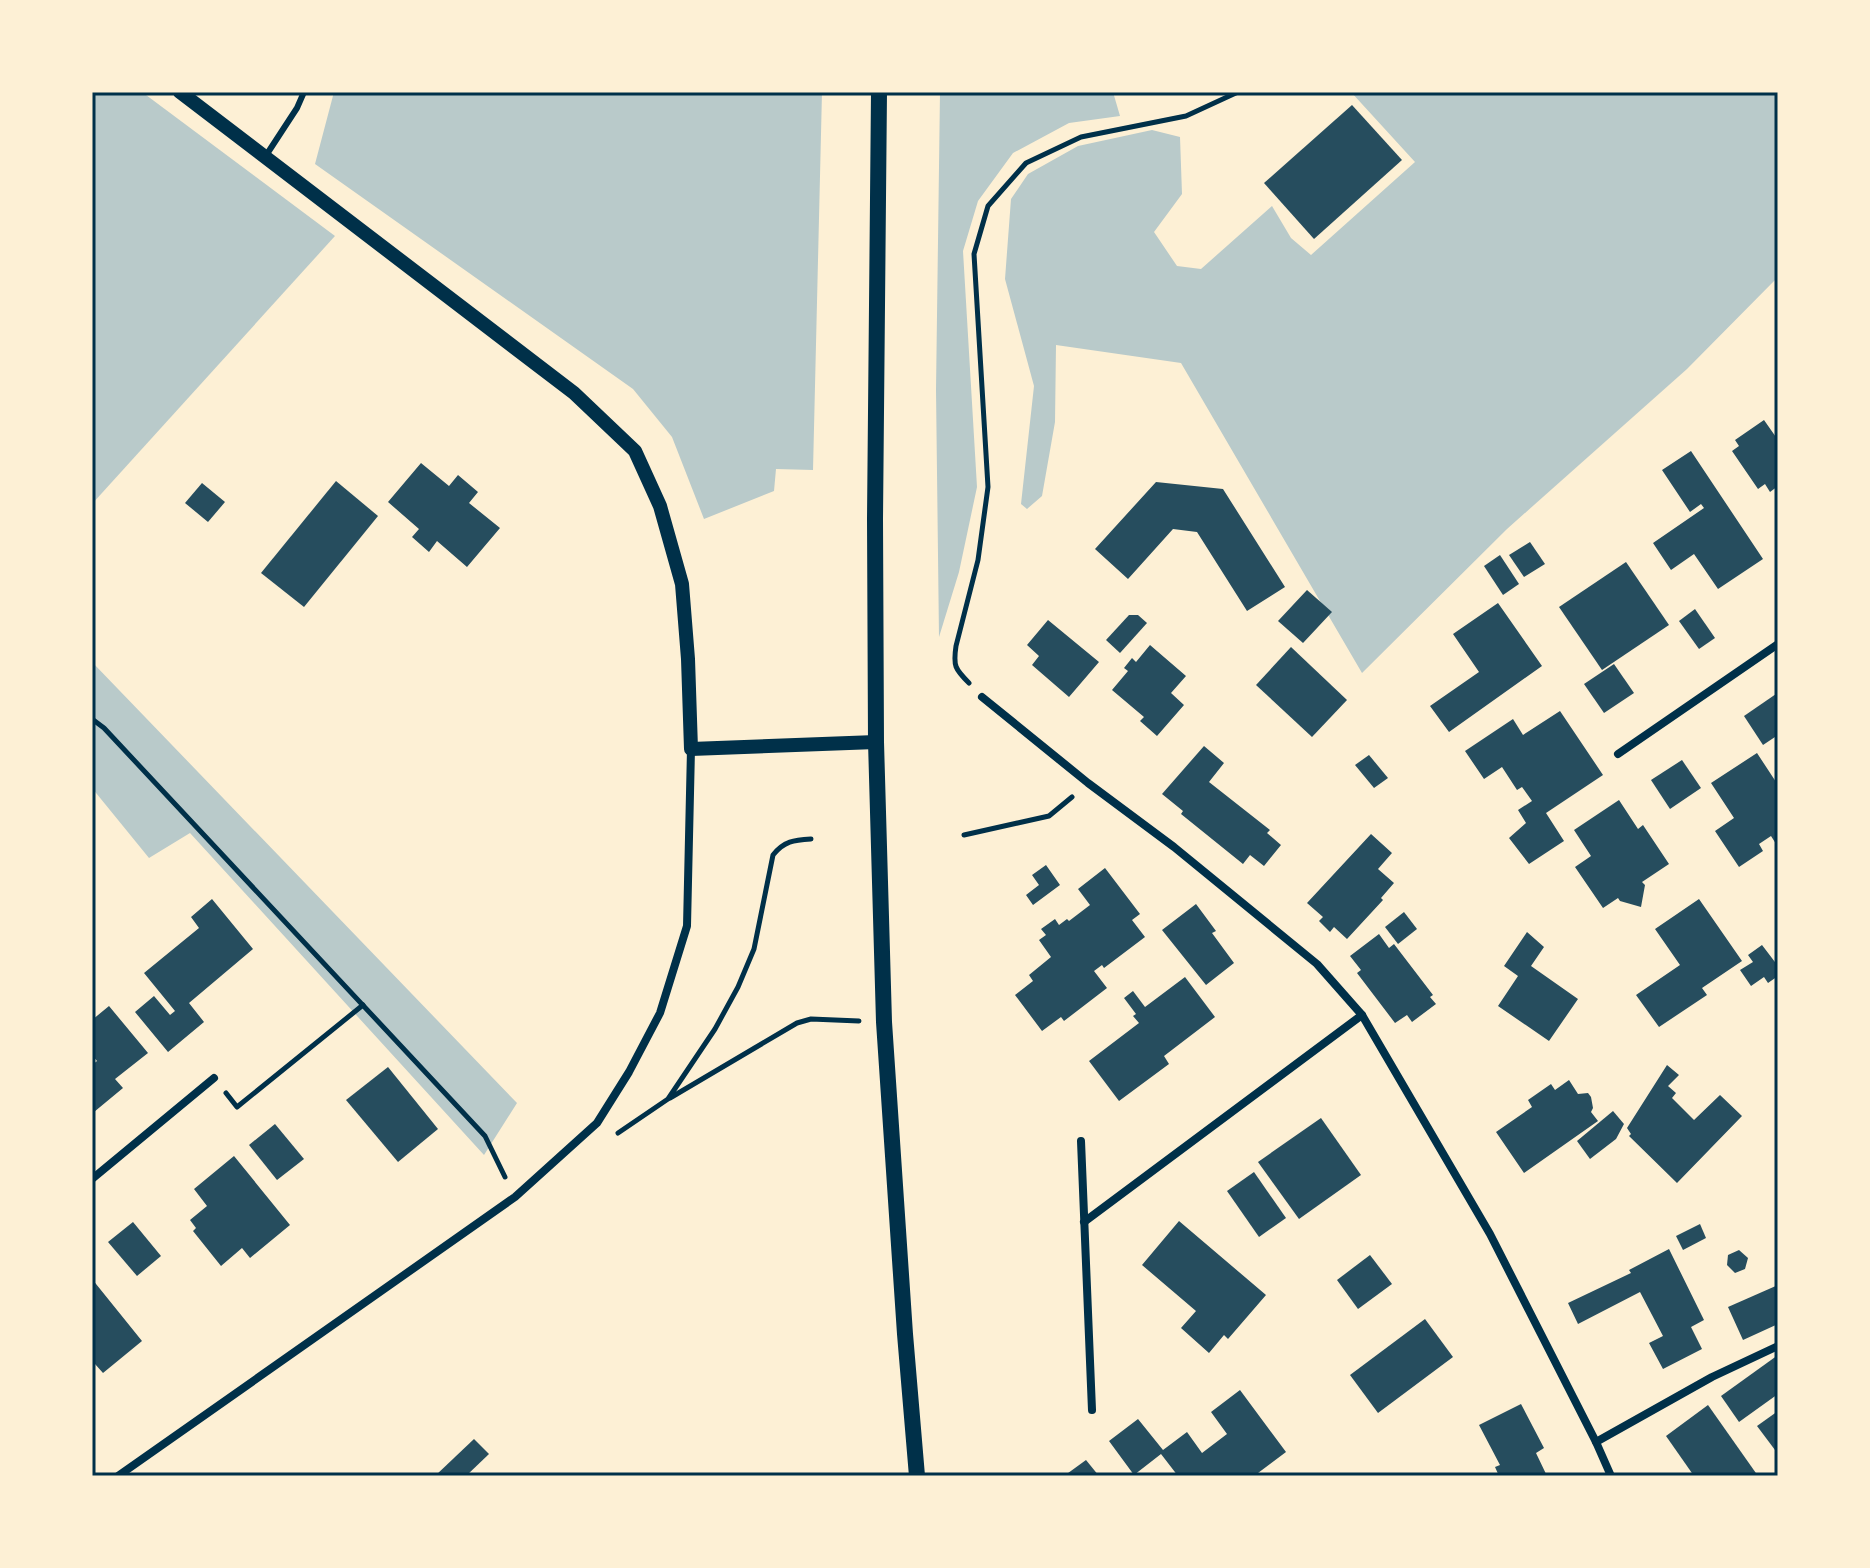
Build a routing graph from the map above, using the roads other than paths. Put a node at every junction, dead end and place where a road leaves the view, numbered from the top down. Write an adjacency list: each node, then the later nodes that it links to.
1 (180, 92): 4 (street)
2 (304, 92): 4 (lane)
3 (879, 92): 7 (main road)
4 (265, 157): 8 (street)
5 (1778, 644): 9 (street)
6 (982, 697): 10 (street)
7 (876, 742): 8 (street); 19 (main road)
8 (691, 749): 18 (street)
9 (1618, 754)
10 (1362, 1015): 14 (street); 17 (street)
11 (214, 1078): 13 (street)
12 (1081, 1141): 14 (street)
13 (92, 1179)
14 (1084, 1222): 16 (street)
15 (1778, 1346): 17 (street)
16 (1092, 1410)
17 (1596, 1442): 20 (street)
18 (118, 1476)
19 (917, 1476)
20 (1611, 1476)

